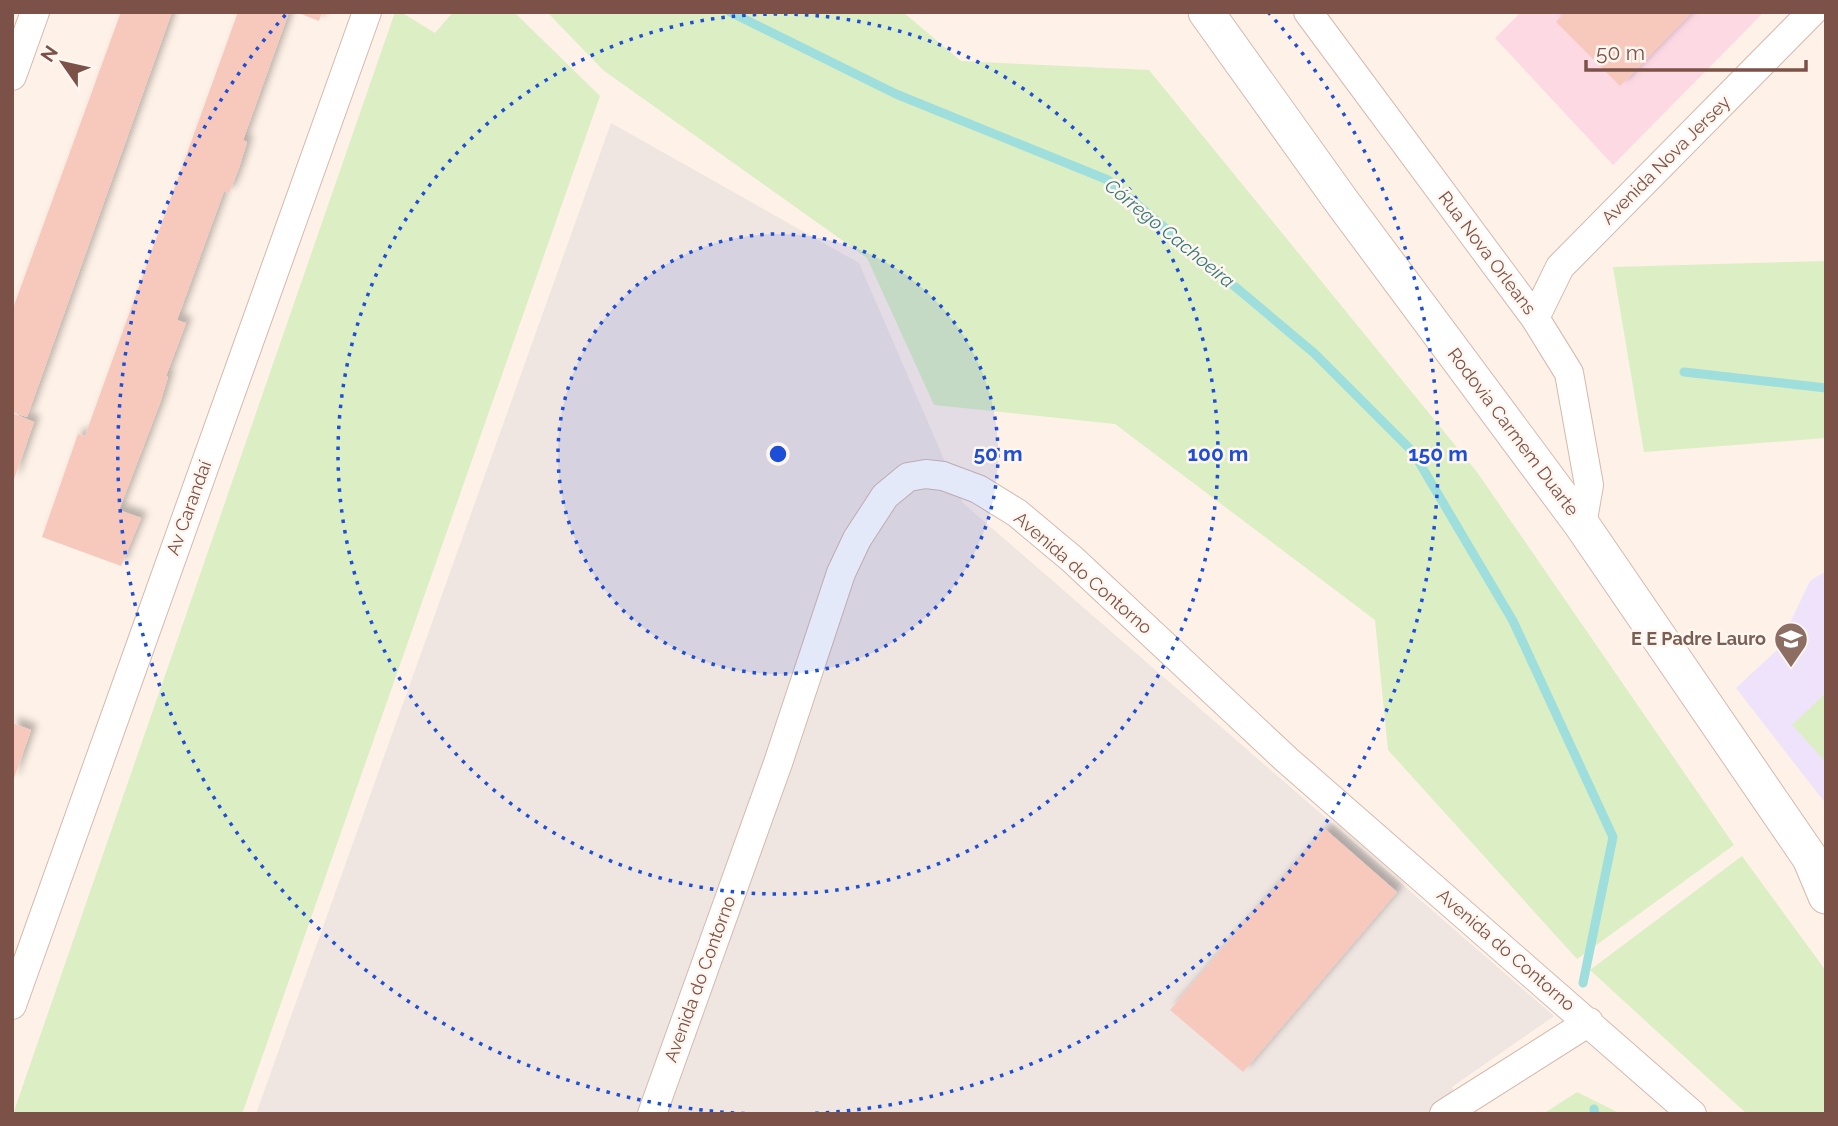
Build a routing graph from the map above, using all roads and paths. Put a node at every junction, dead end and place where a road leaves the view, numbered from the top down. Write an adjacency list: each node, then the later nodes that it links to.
1 (35, 12): 6 (street)
2 (367, 12): 11 (street, Av Carandaí)
3 (1206, 12): 8 (street, Rodovia Carmem Duarte)
4 (1308, 12): 7 (street, Rua Nova Orleans)
5 (1812, 12): 7 (street, Avenida Nova Jersey)
6 (12, 76)
7 (1535, 318): 8 (street, Rua Nova Orleans)
8 (1582, 525): 9 (street, Rodovia Carmem Duarte)
9 (1818, 865): 10 (street, Rodovia Carmem Duarte)
10 (1826, 896)
11 (12, 1005)
12 (1589, 1022): 13 (street, Avenida do Contorno); 14 (street); 15 (street, Avenida do Contorno)
13 (652, 1114)
14 (1444, 1114)
15 (1692, 1114)

